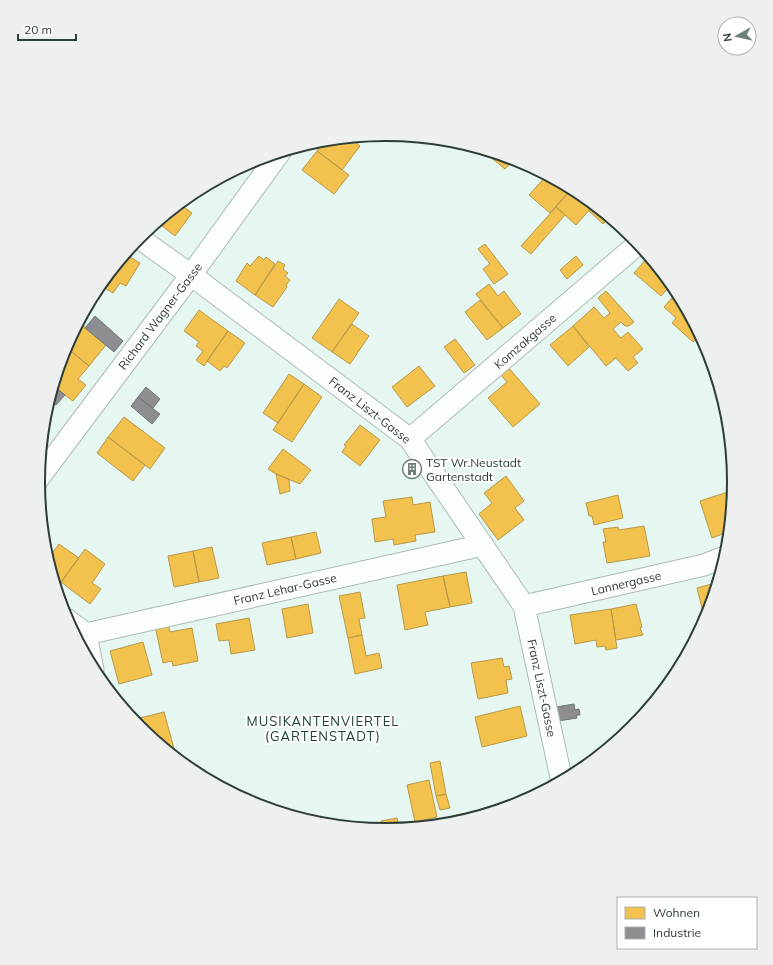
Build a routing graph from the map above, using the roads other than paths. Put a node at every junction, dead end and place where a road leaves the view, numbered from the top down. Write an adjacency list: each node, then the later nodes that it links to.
1 (274, 160): 4 (street, Richard Wagner-Gasse)
2 (144, 242): 4 (street, Franz Liszt-Gasse)
3 (634, 247): 5 (street, Komzakgasse)
4 (191, 275): 5 (street, Franz Liszt-Gasse); 6 (street, Richard Wagner-Gasse)
5 (410, 439): 7 (street, Franz Liszt-Gasse)
6 (46, 469)
7 (483, 545): 9 (street, Franz Liszt-Gasse); 11 (street, Franz Lehar-Gasse)
8 (719, 559): 9 (street, Lannergasse)
9 (524, 606): 13 (street, Franz Liszt-Gasse)
10 (77, 627): 11 (street)
11 (86, 634): 12 (street)
12 (89, 650)
13 (561, 776)

